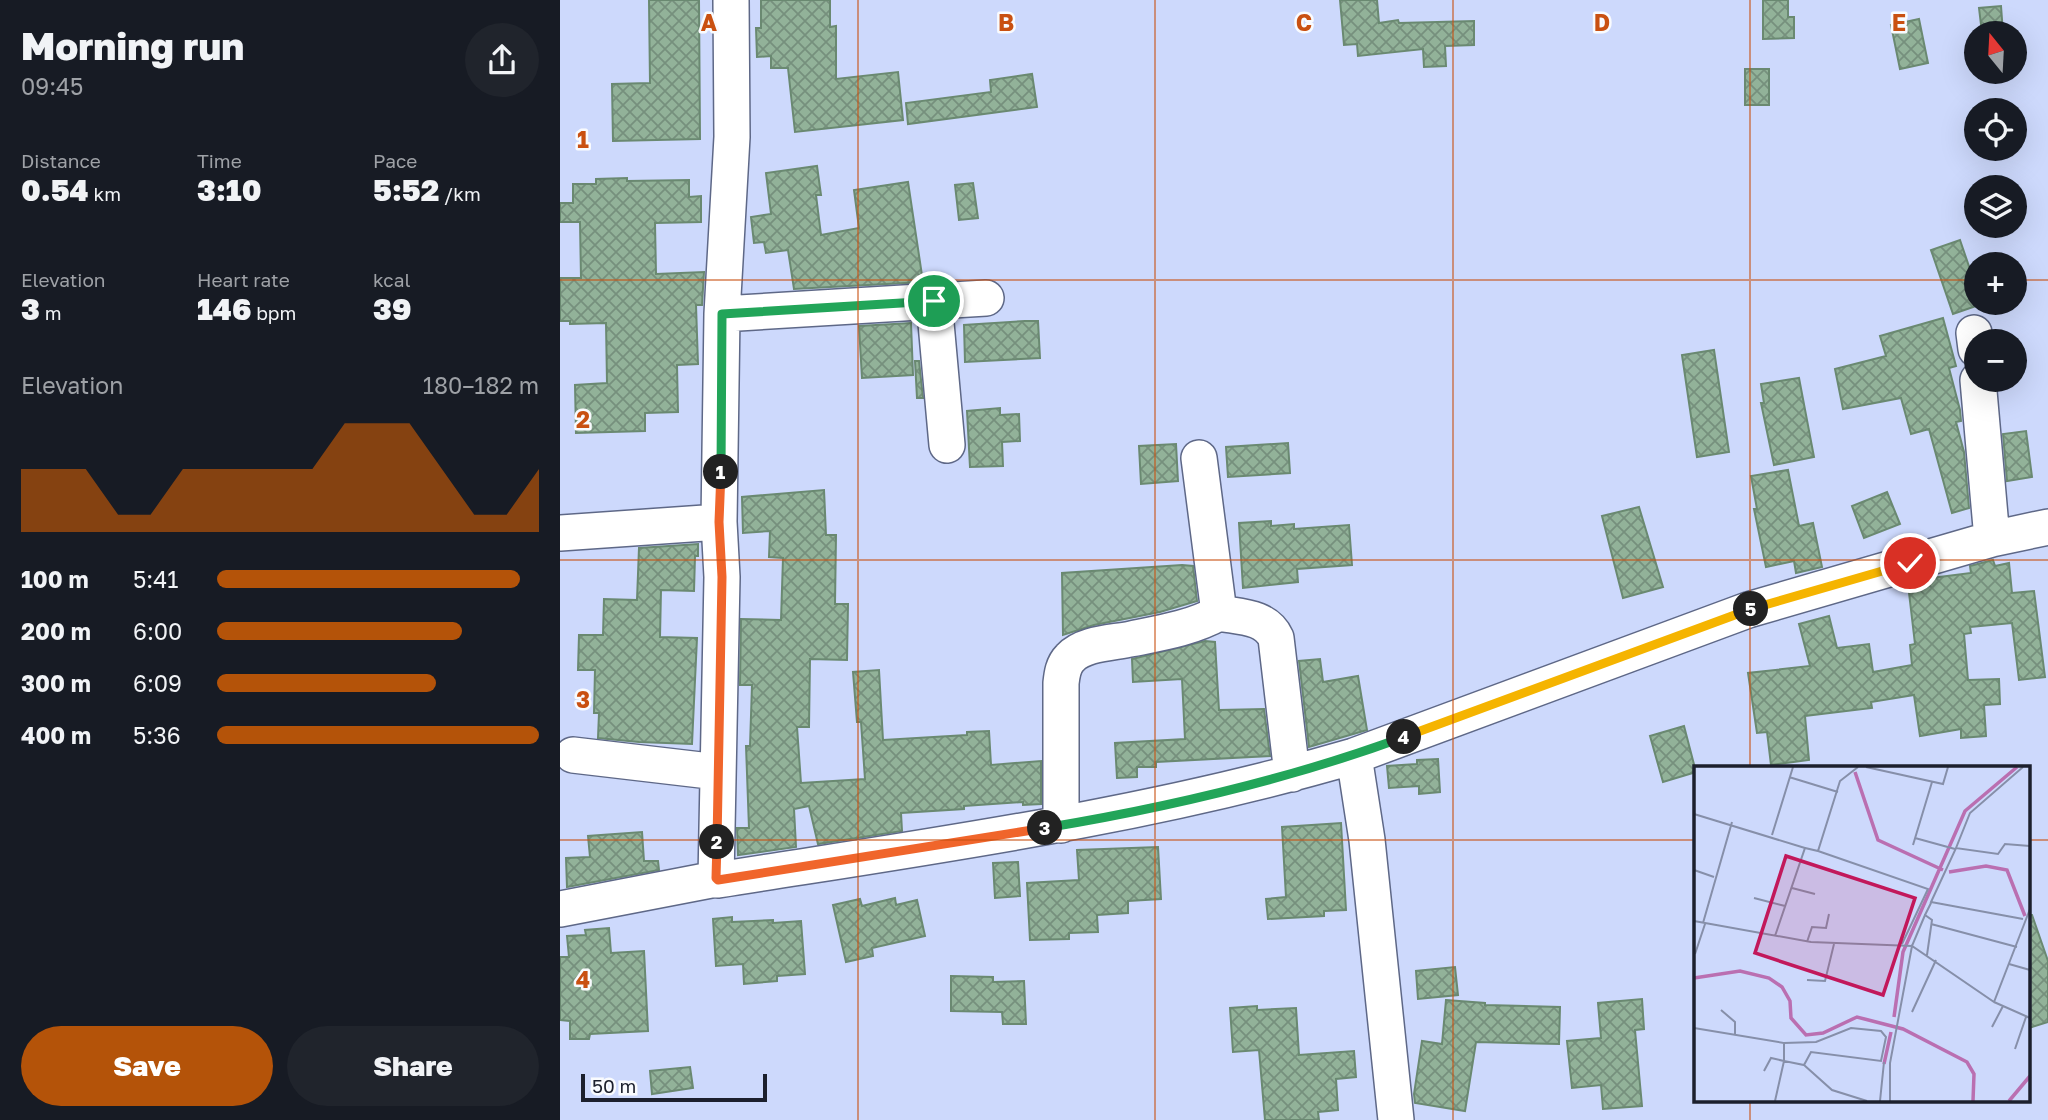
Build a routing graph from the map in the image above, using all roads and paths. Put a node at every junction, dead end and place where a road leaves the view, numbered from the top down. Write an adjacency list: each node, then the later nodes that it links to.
1 (731, 0): 4 (street)
2 (986, 298): 3 (street)
3 (934, 301): 4 (street); 6 (street)
4 (722, 314): 8 (street)
5 (1979, 392): 11 (street)
6 (947, 445)
7 (1199, 458): 12 (street)
8 (719, 522): 10 (street); 15 (street)
9 (2048, 527): 11 (street)
10 (560, 533)
11 (1992, 539): 14 (street)
12 (1219, 613): 16 (street); 17 (street)
13 (573, 755): 15 (street)
14 (1354, 756): 16 (street); 20 (street)
15 (718, 772): 18 (street)
16 (1292, 774): 17 (street)
17 (1061, 825): 18 (street)
18 (716, 878): 19 (street)
19 (560, 909)
20 (1396, 1120)

